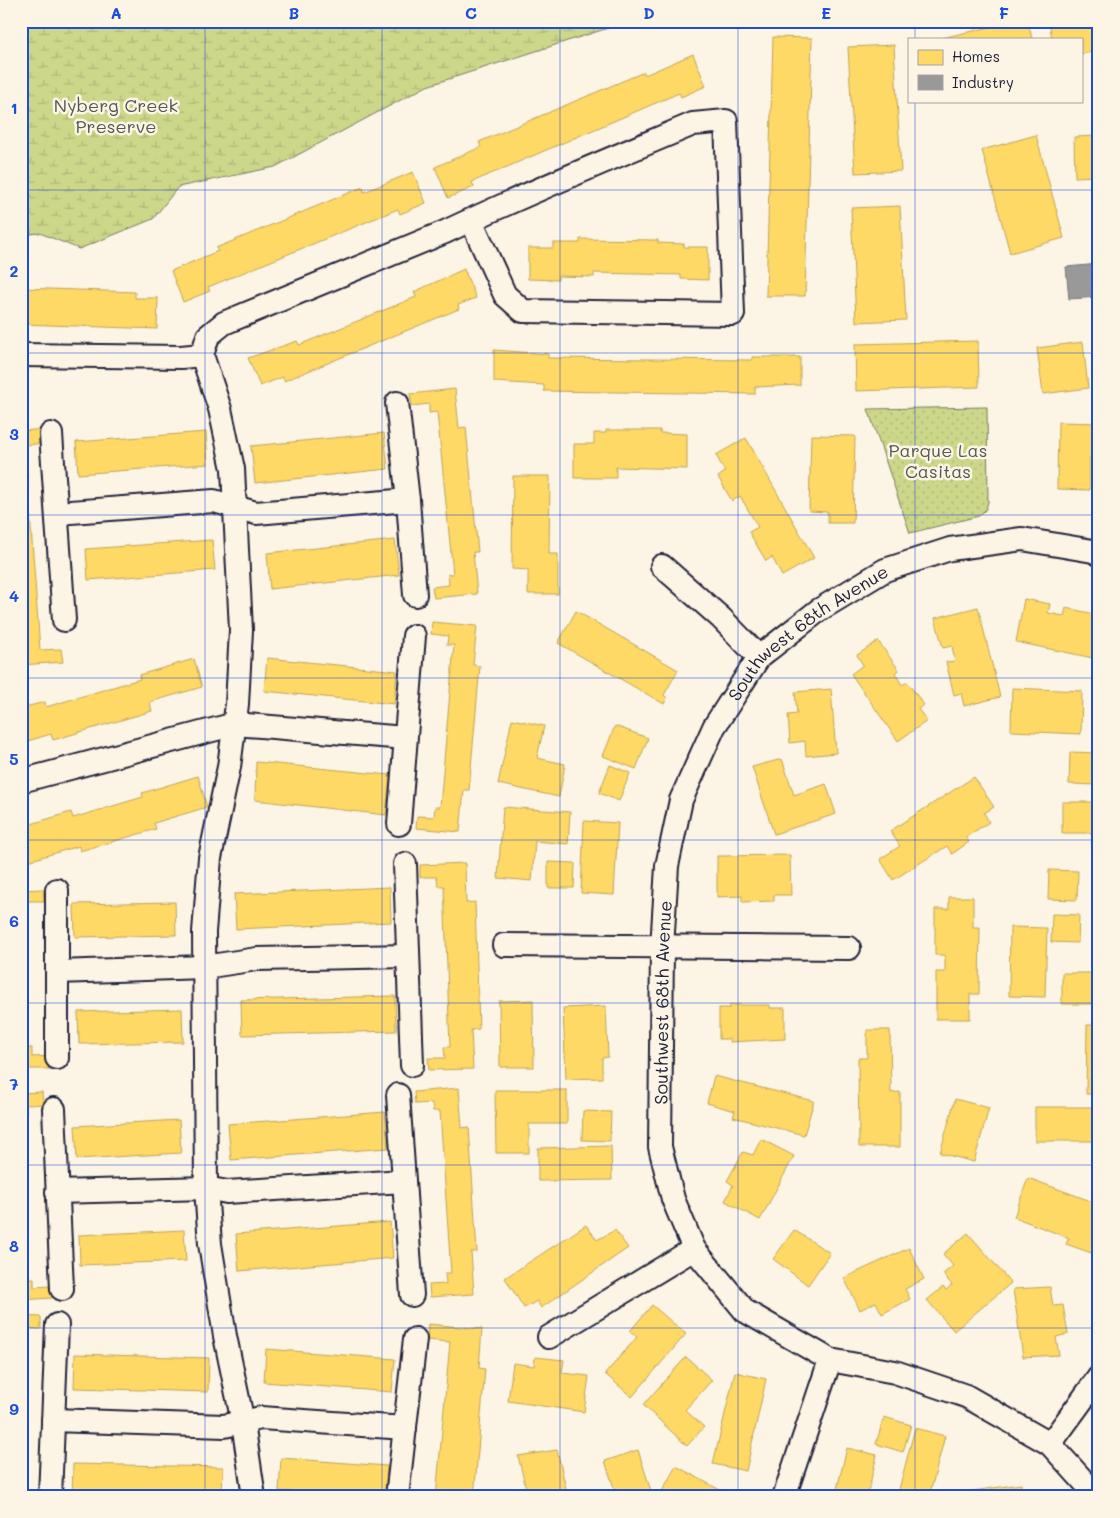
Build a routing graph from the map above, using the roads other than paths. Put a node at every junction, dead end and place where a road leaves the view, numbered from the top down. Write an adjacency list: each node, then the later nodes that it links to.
1 (471, 220): 1 (street); 2 (street)
2 (202, 355): 3 (street); 7 (street)
3 (21, 356)
4 (397, 403): 6 (street)
5 (51, 434): 8 (street)
6 (408, 500): 7 (street); 11 (street)
7 (236, 505): 8 (street); 15 (street)
8 (58, 513): 12 (street)
9 (1099, 554): 14 (street, Southwest 68th Avenue)
10 (662, 566): 14 (street)
11 (415, 595)
12 (64, 620)
13 (414, 636): 16 (street)
14 (759, 657): 22 (street, Southwest 68th Avenue)
15 (235, 724): 16 (street); 17 (street); 25 (street)
16 (405, 738): 18 (street)
17 (21, 781)
18 (399, 824)
19 (405, 864): 24 (street)
20 (57, 890): 26 (street)
21 (504, 945): 22 (street)
22 (662, 948): 23 (street); 34 (street, Southwest 68th Avenue)
23 (849, 948)
24 (408, 956): 25 (street); 28 (street)
25 (204, 967): 26 (street); 32 (street)
26 (57, 972): 27 (street)
27 (57, 1058)
28 (412, 1065)
29 (398, 1095): 31 (street)
30 (54, 1109): 33 (street)
31 (404, 1181): 32 (street); 36 (street)
32 (206, 1188): 33 (street); 43 (street)
33 (57, 1192): 35 (street)
34 (694, 1249): 38 (street); 40 (street, Southwest 68th Avenue)
35 (62, 1288)
36 (412, 1295)
37 (57, 1325): 42 (street)
38 (549, 1337)
39 (415, 1339): 44 (street)
40 (830, 1360): 45 (street, Southwest 68th Avenue); 49 (street)
41 (1099, 1377): 45 (street)
42 (53, 1420): 43 (street); 46 (street)
43 (243, 1422): 44 (street); 47 (street)
44 (406, 1428): 48 (street)
45 (1050, 1444): 50 (street, Southwest 68th Avenue)
46 (50, 1497)
47 (254, 1497)
48 (397, 1497)
49 (784, 1497)
50 (1098, 1497)

